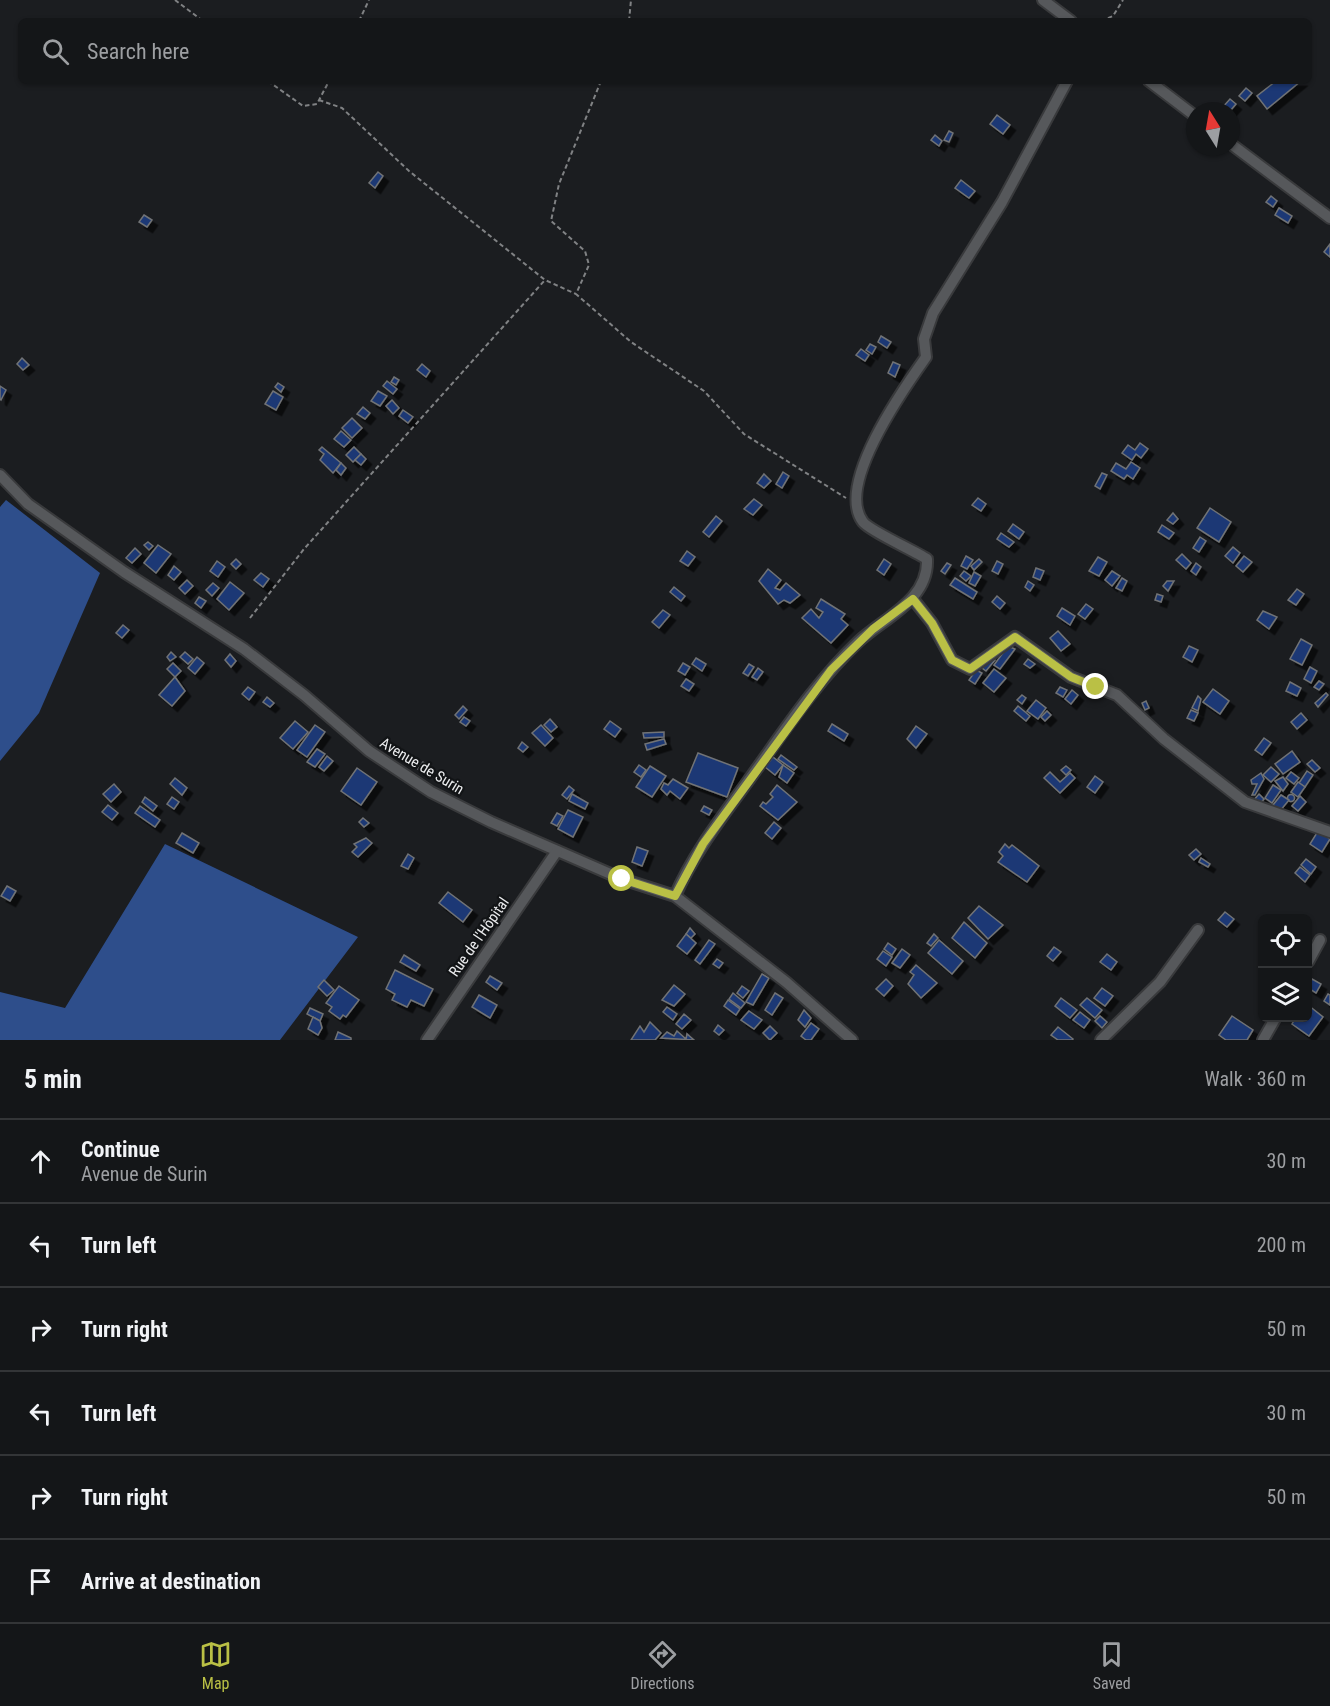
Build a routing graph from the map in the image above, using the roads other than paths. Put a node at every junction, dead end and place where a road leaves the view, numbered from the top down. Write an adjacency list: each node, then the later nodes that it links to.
1 (1043, 0): 2 (street)
2 (1067, 18)
3 (1065, 84): 9 (street)
4 (1153, 84): 5 (street)
5 (1186, 109)
6 (1240, 151): 7 (street)
7 (1330, 218)
8 (0, 475): 11 (street, Avenue de Surin)
9 (913, 599): 10 (street); 12 (street)
10 (1330, 832)
11 (557, 852): 12 (street, Avenue de Surin); 17 (street, Rue de l'Hôpital)
12 (675, 896): 18 (street, Avenue de Surin)
13 (1198, 930): 19 (street)
14 (1320, 940): 15 (street)
15 (1312, 955)
16 (1273, 1022): 20 (street)
17 (427, 1040)
18 (852, 1040)
19 (1101, 1040)
20 (1263, 1040)

